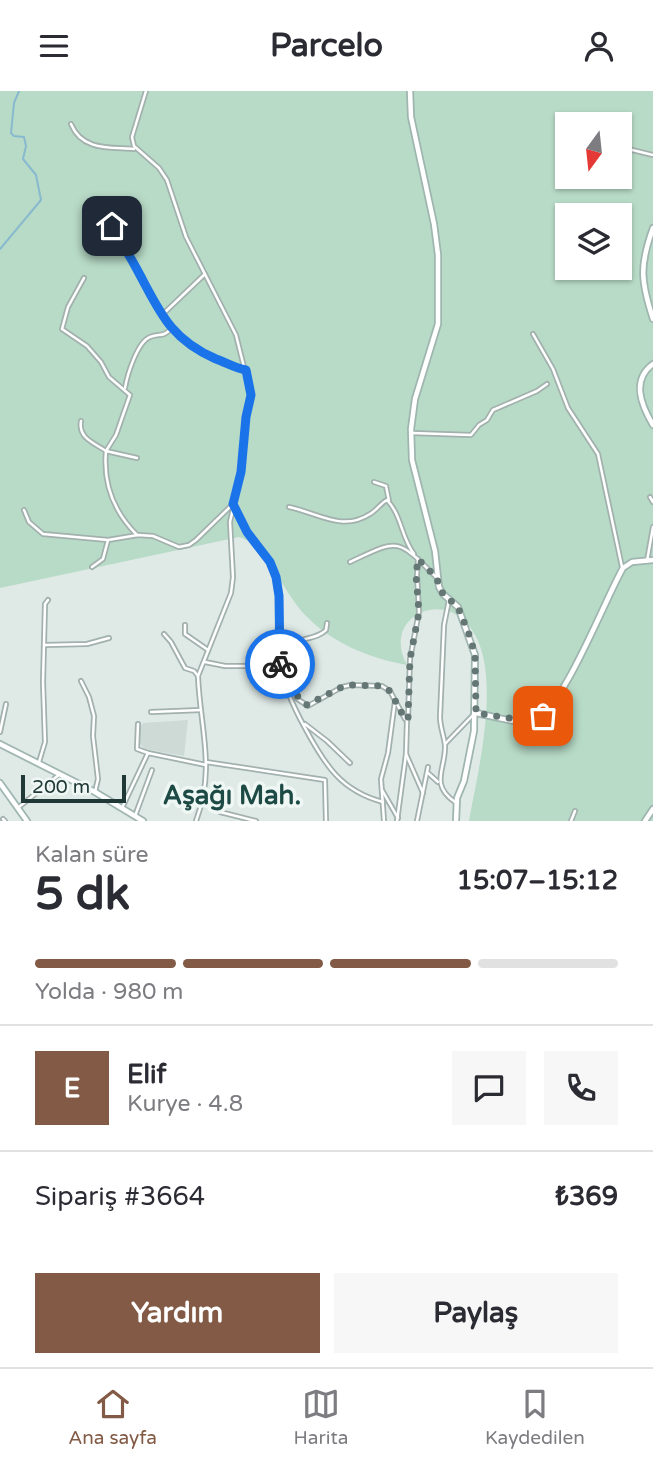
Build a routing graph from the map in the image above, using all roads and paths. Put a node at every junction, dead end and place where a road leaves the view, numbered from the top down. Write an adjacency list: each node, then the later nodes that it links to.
1 (146, 91): 4 (street)
2 (410, 91): 21 (street)
3 (71, 124): 4 (street)
4 (136, 149): 9 (street)
5 (632, 150): 6 (street)
6 (653, 155)
7 (112, 226): 11 (street)
8 (653, 228): 12 (street)
9 (205, 274): 11 (street); 16 (street)
10 (84, 278): 18 (street)
11 (161, 315): 13 (street)
12 (653, 319)
13 (171, 329): 16 (street); 18 (street)
14 (533, 334): 39 (street)
15 (653, 364): 20 (street)
16 (246, 370): 28 (street)
17 (547, 384): 21 (street)
18 (125, 388): 22 (street)
19 (81, 421): 22 (street)
20 (653, 425)
21 (411, 433): 40 (street)
22 (106, 451): 23 (street); 32 (street)
23 (137, 458)
24 (374, 482): 26 (street)
25 (650, 497): 27 (street)
26 (388, 501): 29 (street); 34 (street)
27 (653, 502)
28 (233, 504): 32 (street); 46 (street); 49 (street)
29 (289, 507)
30 (24, 510): 33 (street)
31 (653, 527): 36 (street)
32 (138, 535): 33 (street)
33 (108, 540): 38 (street)
34 (414, 554): 35 (street); 37 (street)
35 (418, 559): 40 (street); 59 (street)
36 (650, 560): 39 (street)
37 (350, 562)
38 (92, 567)
39 (623, 568): 58 (street)
40 (436, 577): 42 (street)
41 (48, 600): 48 (street)
42 (449, 600): 58 (street); 64 (street)
43 (327, 623): 46 (street)
44 (185, 625): 49 (street)
45 (164, 634): 51 (street)
46 (278, 637): 53 (street)
47 (109, 638): 48 (street)
48 (45, 645): 67 (street)
49 (209, 651): 50 (street)
50 (205, 662): 51 (street); 53 (street)
51 (198, 676): 56 (street)
52 (80, 681): 77 (street)
53 (287, 687): 54 (street); 60 (street)
54 (395, 701): 59 (street); 76 (street)
55 (6, 704): 62 (street)
56 (201, 710): 57 (street); 68 (street)
57 (151, 712)
58 (476, 713): 64 (street); 82 (street)
59 (407, 719): 66 (street)
60 (302, 722): 69 (street); 81 (street)
61 (138, 724): 65 (street)
62 (0, 731)
63 (0, 744): 67 (street)
64 (445, 744): 75 (street)
65 (148, 753): 68 (street); 84 (street)
66 (406, 754): 78 (street); 88 (street)
67 (39, 763): 73 (street)
68 (206, 763): 80 (street); 93 (street)
69 (350, 763)
70 (428, 767): 72 (street)
71 (152, 770): 87 (street)
72 (428, 773): 75 (street); 78 (street)
73 (60, 774): 77 (street); 83 (street)
74 (0, 782): 83 (street)
75 (439, 784): 82 (street)
76 (381, 787): 81 (street); 88 (street)
77 (95, 792): 84 (street)
78 (424, 794): 95 (street)
79 (181, 795): 80 (street)
80 (204, 799): 91 (street); 92 (street)
81 (383, 802): 94 (street)
82 (456, 803): 96 (street)
83 (18, 807): 89 (street)
84 (122, 808): 87 (street)
85 (653, 809): 98 (street)
86 (575, 811): 97 (street)
87 (135, 816): 90 (street)
88 (397, 820)
89 (27, 821)
90 (144, 821)
91 (196, 821)
92 (257, 821)
93 (326, 821)
94 (384, 821)
95 (417, 821)
96 (456, 821)
97 (570, 821)
98 (645, 821)

